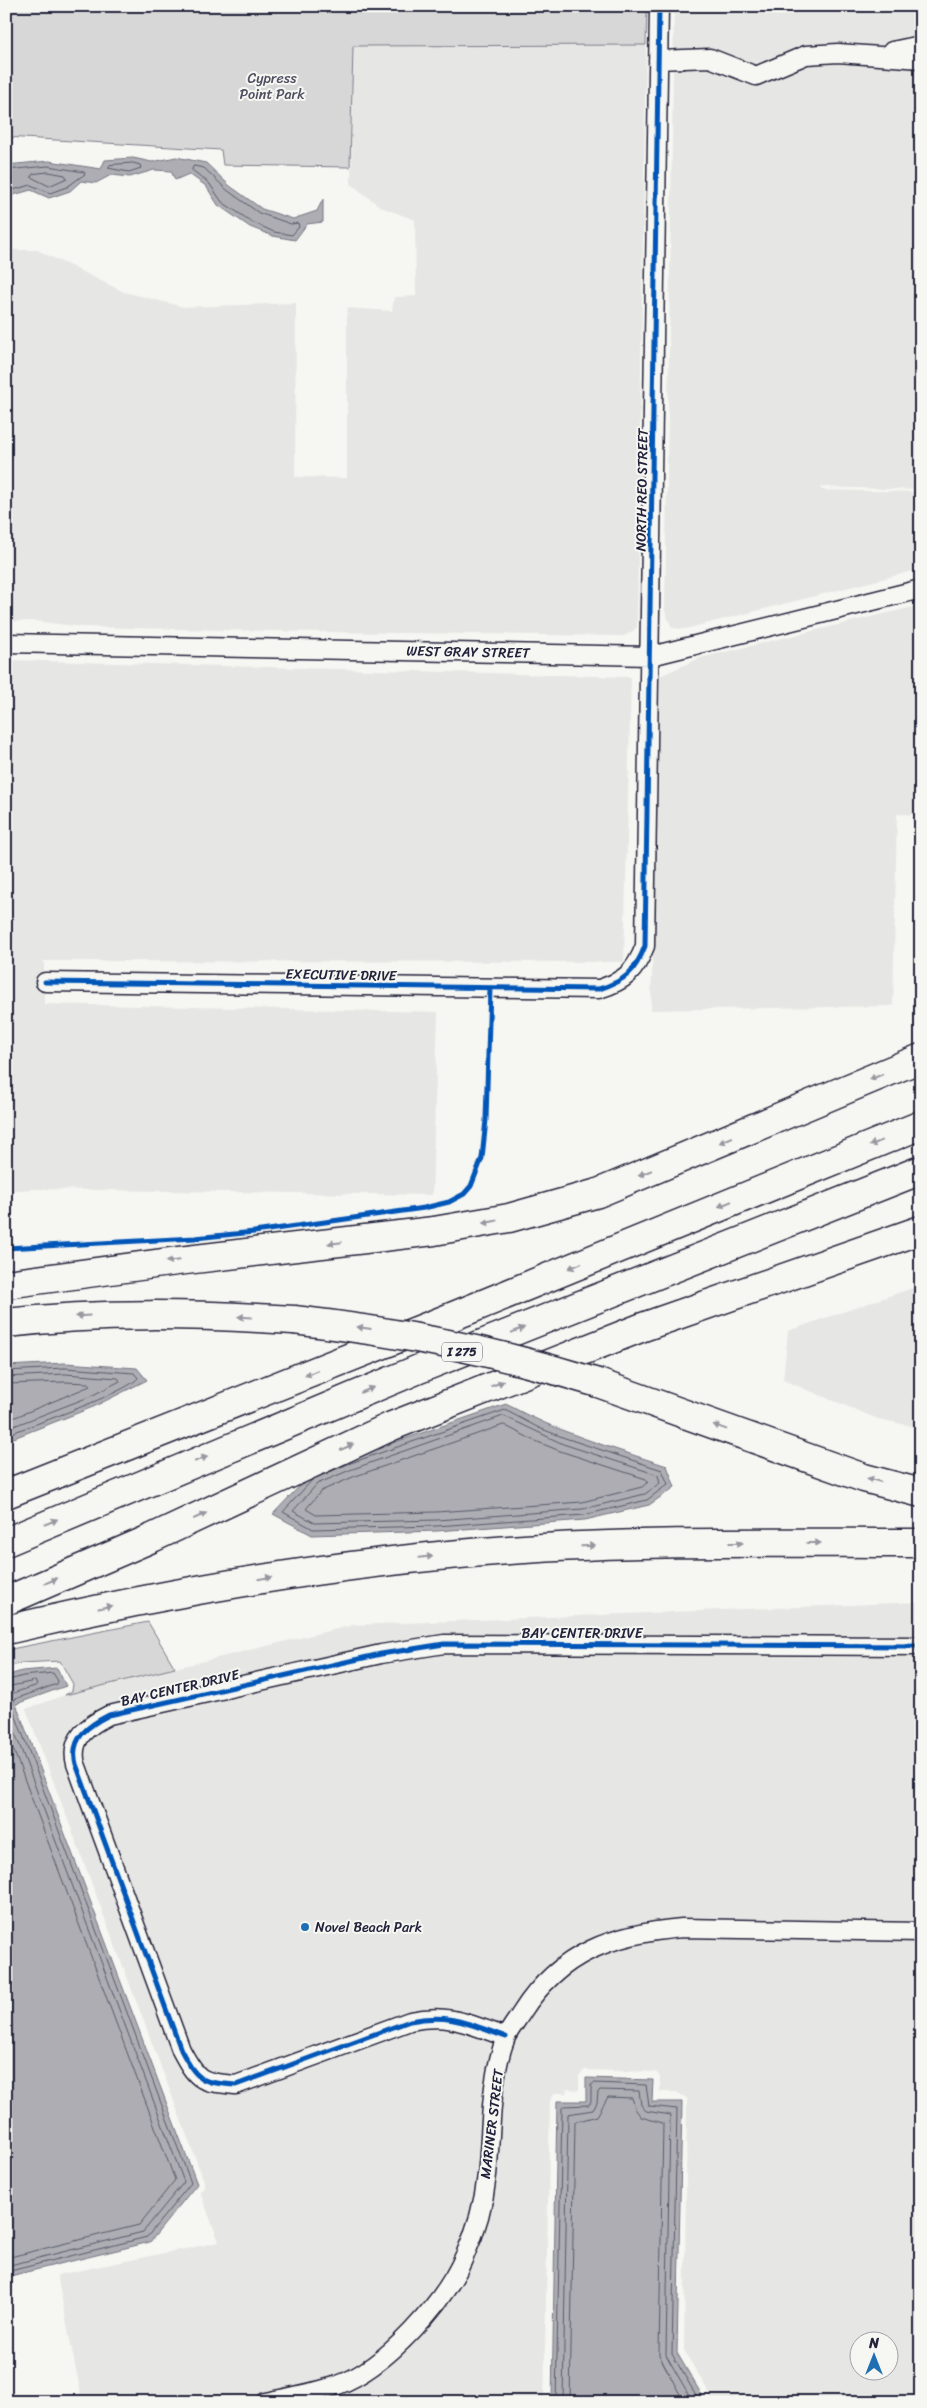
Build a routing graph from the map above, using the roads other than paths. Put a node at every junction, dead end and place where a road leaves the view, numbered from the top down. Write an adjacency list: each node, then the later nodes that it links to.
1 (659, 6): 5 (street, NORTH REO STREET)
2 (921, 45): 3 (street)
3 (866, 56): 4 (street); 5 (street)
4 (921, 59)
5 (658, 60): 8 (street, NORTH REO STREET)
6 (921, 589): 8 (street, WEST GRAY STREET)
7 (6, 643): 8 (street, WEST GRAY STREET)
8 (651, 656): 9 (street, NORTH REO STREET)
9 (632, 972): 10 (street, EXECUTIVE DRIVE)
10 (44, 982)
11 (921, 1058): 15 (highway, one-way to 15)
12 (921, 1125): 18 (highway, I 275, one-way to 18)
13 (921, 1170): 19 (highway, I 275, one-way to 13)
14 (921, 1230): 21 (highway, one-way to 14)
15 (6, 1284)
16 (6, 1323): 17 (highway, one-way to 16, bridge)
17 (921, 1493)
18 (6, 1494)
19 (6, 1542)
20 (921, 1543): 22 (highway, one-way to 20)
21 (6, 1601)
22 (6, 1630)
23 (921, 1646): 25 (street, BAY CENTER DRIVE)
24 (921, 1932): 25 (street, MARINER STREET)
25 (506, 2037): 26 (street, MARINER STREET)
26 (265, 2402)

